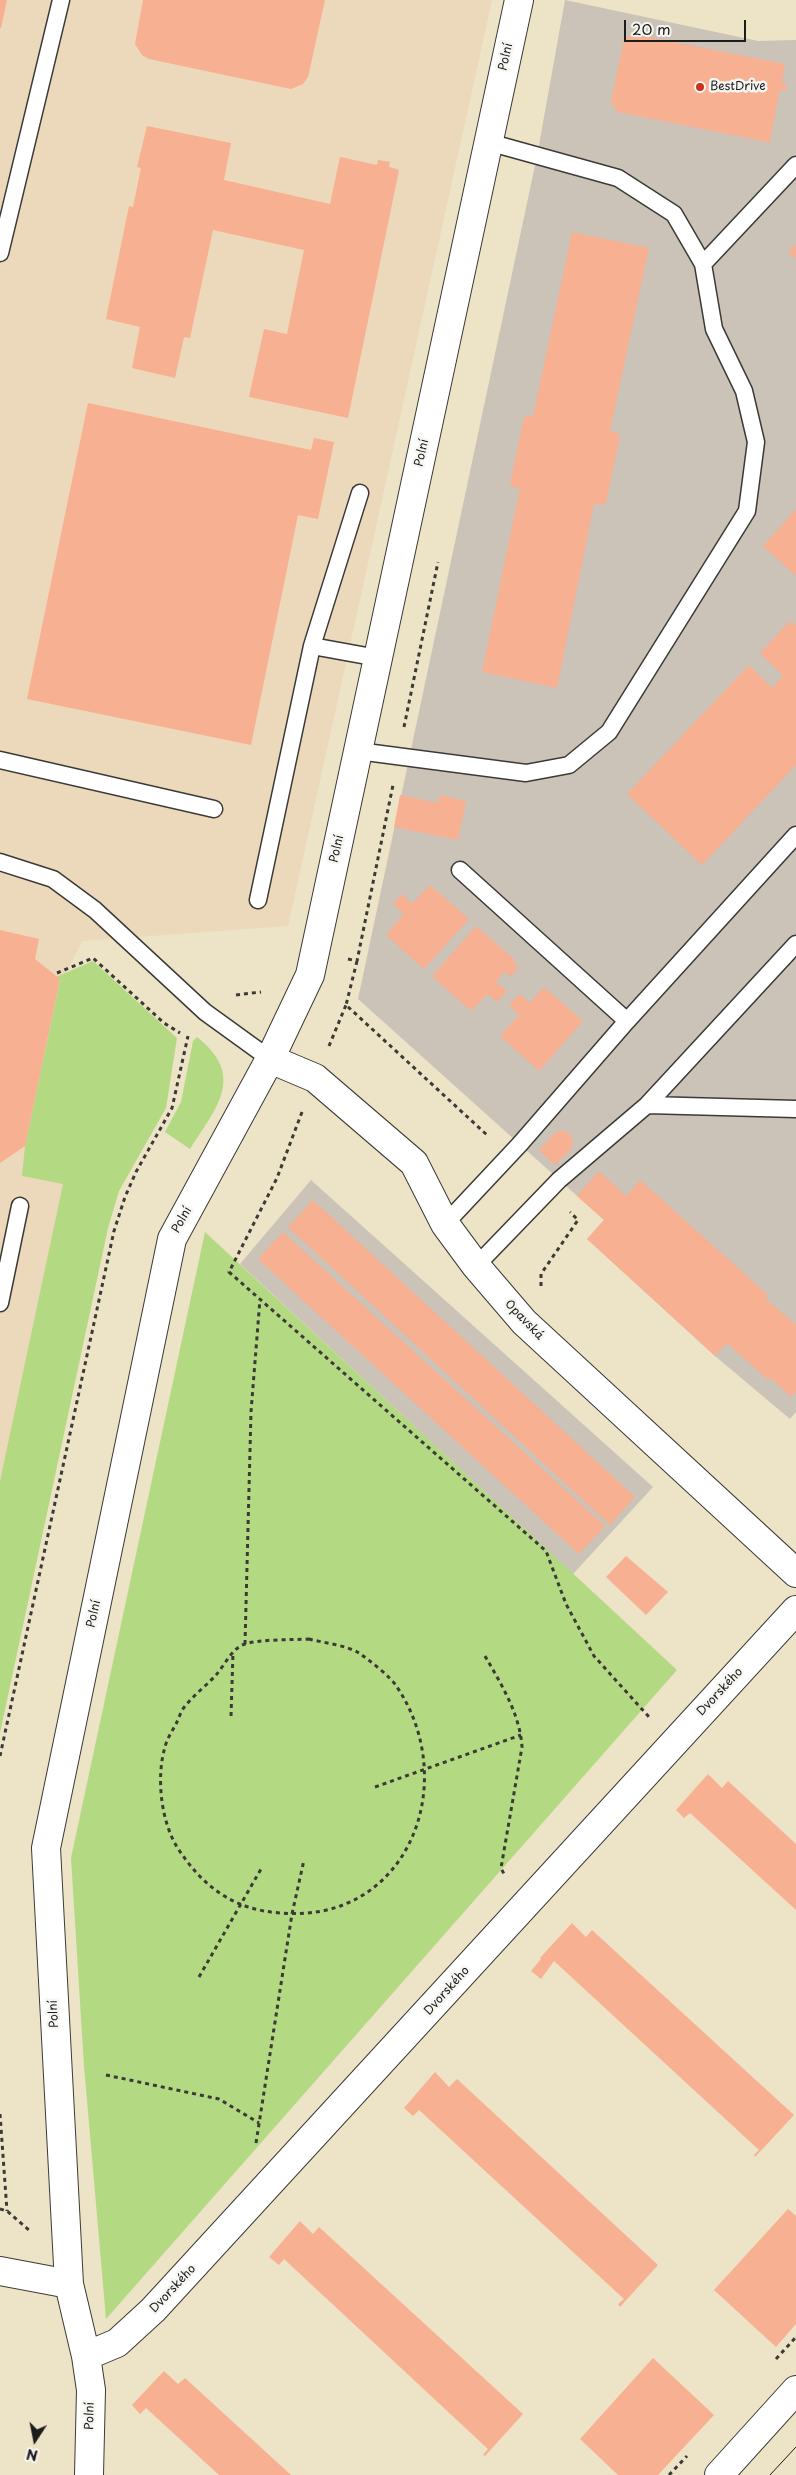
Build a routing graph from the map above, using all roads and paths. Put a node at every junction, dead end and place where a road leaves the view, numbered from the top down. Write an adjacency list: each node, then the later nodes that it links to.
1 (61, 0): 5 (lane)
2 (519, 0): 3 (street, Polní)
3 (488, 142): 6 (lane); 9 (street, Polní)
4 (796, 165): 6 (lane)
5 (0, 253)
6 (703, 264): 10 (lane)
7 (360, 493): 8 (lane)
8 (312, 646): 9 (lane); 16 (lane)
9 (378, 658): 10 (street, Polní)
10 (358, 751): 25 (street, Polní)
11 (0, 760): 12 (lane)
12 (214, 808)
13 (796, 835): 23 (lane)
14 (0, 862): 22 (lane)
15 (460, 870): 23 (lane)
16 (258, 900)
17 (796, 944): 27 (lane)
18 (357, 961): 21 (path)
19 (57, 973): 24 (path)
20 (265, 989): 22 (path)
21 (346, 1005): 26 (path); 29 (path)
22 (205, 1012): 24 (path); 25 (lane)
23 (627, 1021): 29 (lane)
24 (187, 1038): 45 (path)
25 (270, 1058): 26 (street, Opavská); 60 (street, Polní)
26 (314, 1078): 32 (street, Opavská); 35 (path)
27 (647, 1105): 28 (lane); 30 (lane)
28 (796, 1109)
29 (509, 1156): 32 (lane)
30 (547, 1192): 33 (lane); 34 (path)
31 (20, 1206): 36 (lane)
32 (445, 1224): 33 (street, Opavská)
33 (476, 1266): 37 (street, Opavská)
34 (543, 1292)
35 (260, 1298): 39 (path); 44 (path)
36 (0, 1303)
37 (796, 1573)
38 (796, 1610): 44 (street, Dvorského)
39 (244, 1644): 40 (path); 46 (path)
40 (233, 1652): 42 (path); 50 (path)
41 (485, 1656): 43 (path)
42 (231, 1716)
43 (521, 1735): 46 (path); 51 (path)
44 (673, 1743): 51 (street, Dvorského)
45 (0, 1756)
46 (425, 1770): 47 (path); 52 (path)
47 (375, 1787)
48 (304, 1860): 52 (path)
49 (260, 1869): 50 (path)
50 (241, 1904): 52 (path); 53 (path)
51 (519, 1912): 57 (street, Dvorského)
52 (292, 1914): 56 (path)
53 (199, 1977)
54 (106, 2075): 56 (path)
55 (0, 2114): 58 (path)
56 (259, 2123): 57 (path)
57 (262, 2194): 61 (street, Dvorského)
58 (7, 2211)
59 (0, 2271): 60 (street)
60 (69, 2284): 61 (street, Polní)
61 (86, 2356): 63 (street, Polní)
62 (796, 2390): 64 (street)
63 (89, 2475)
64 (719, 2475)

